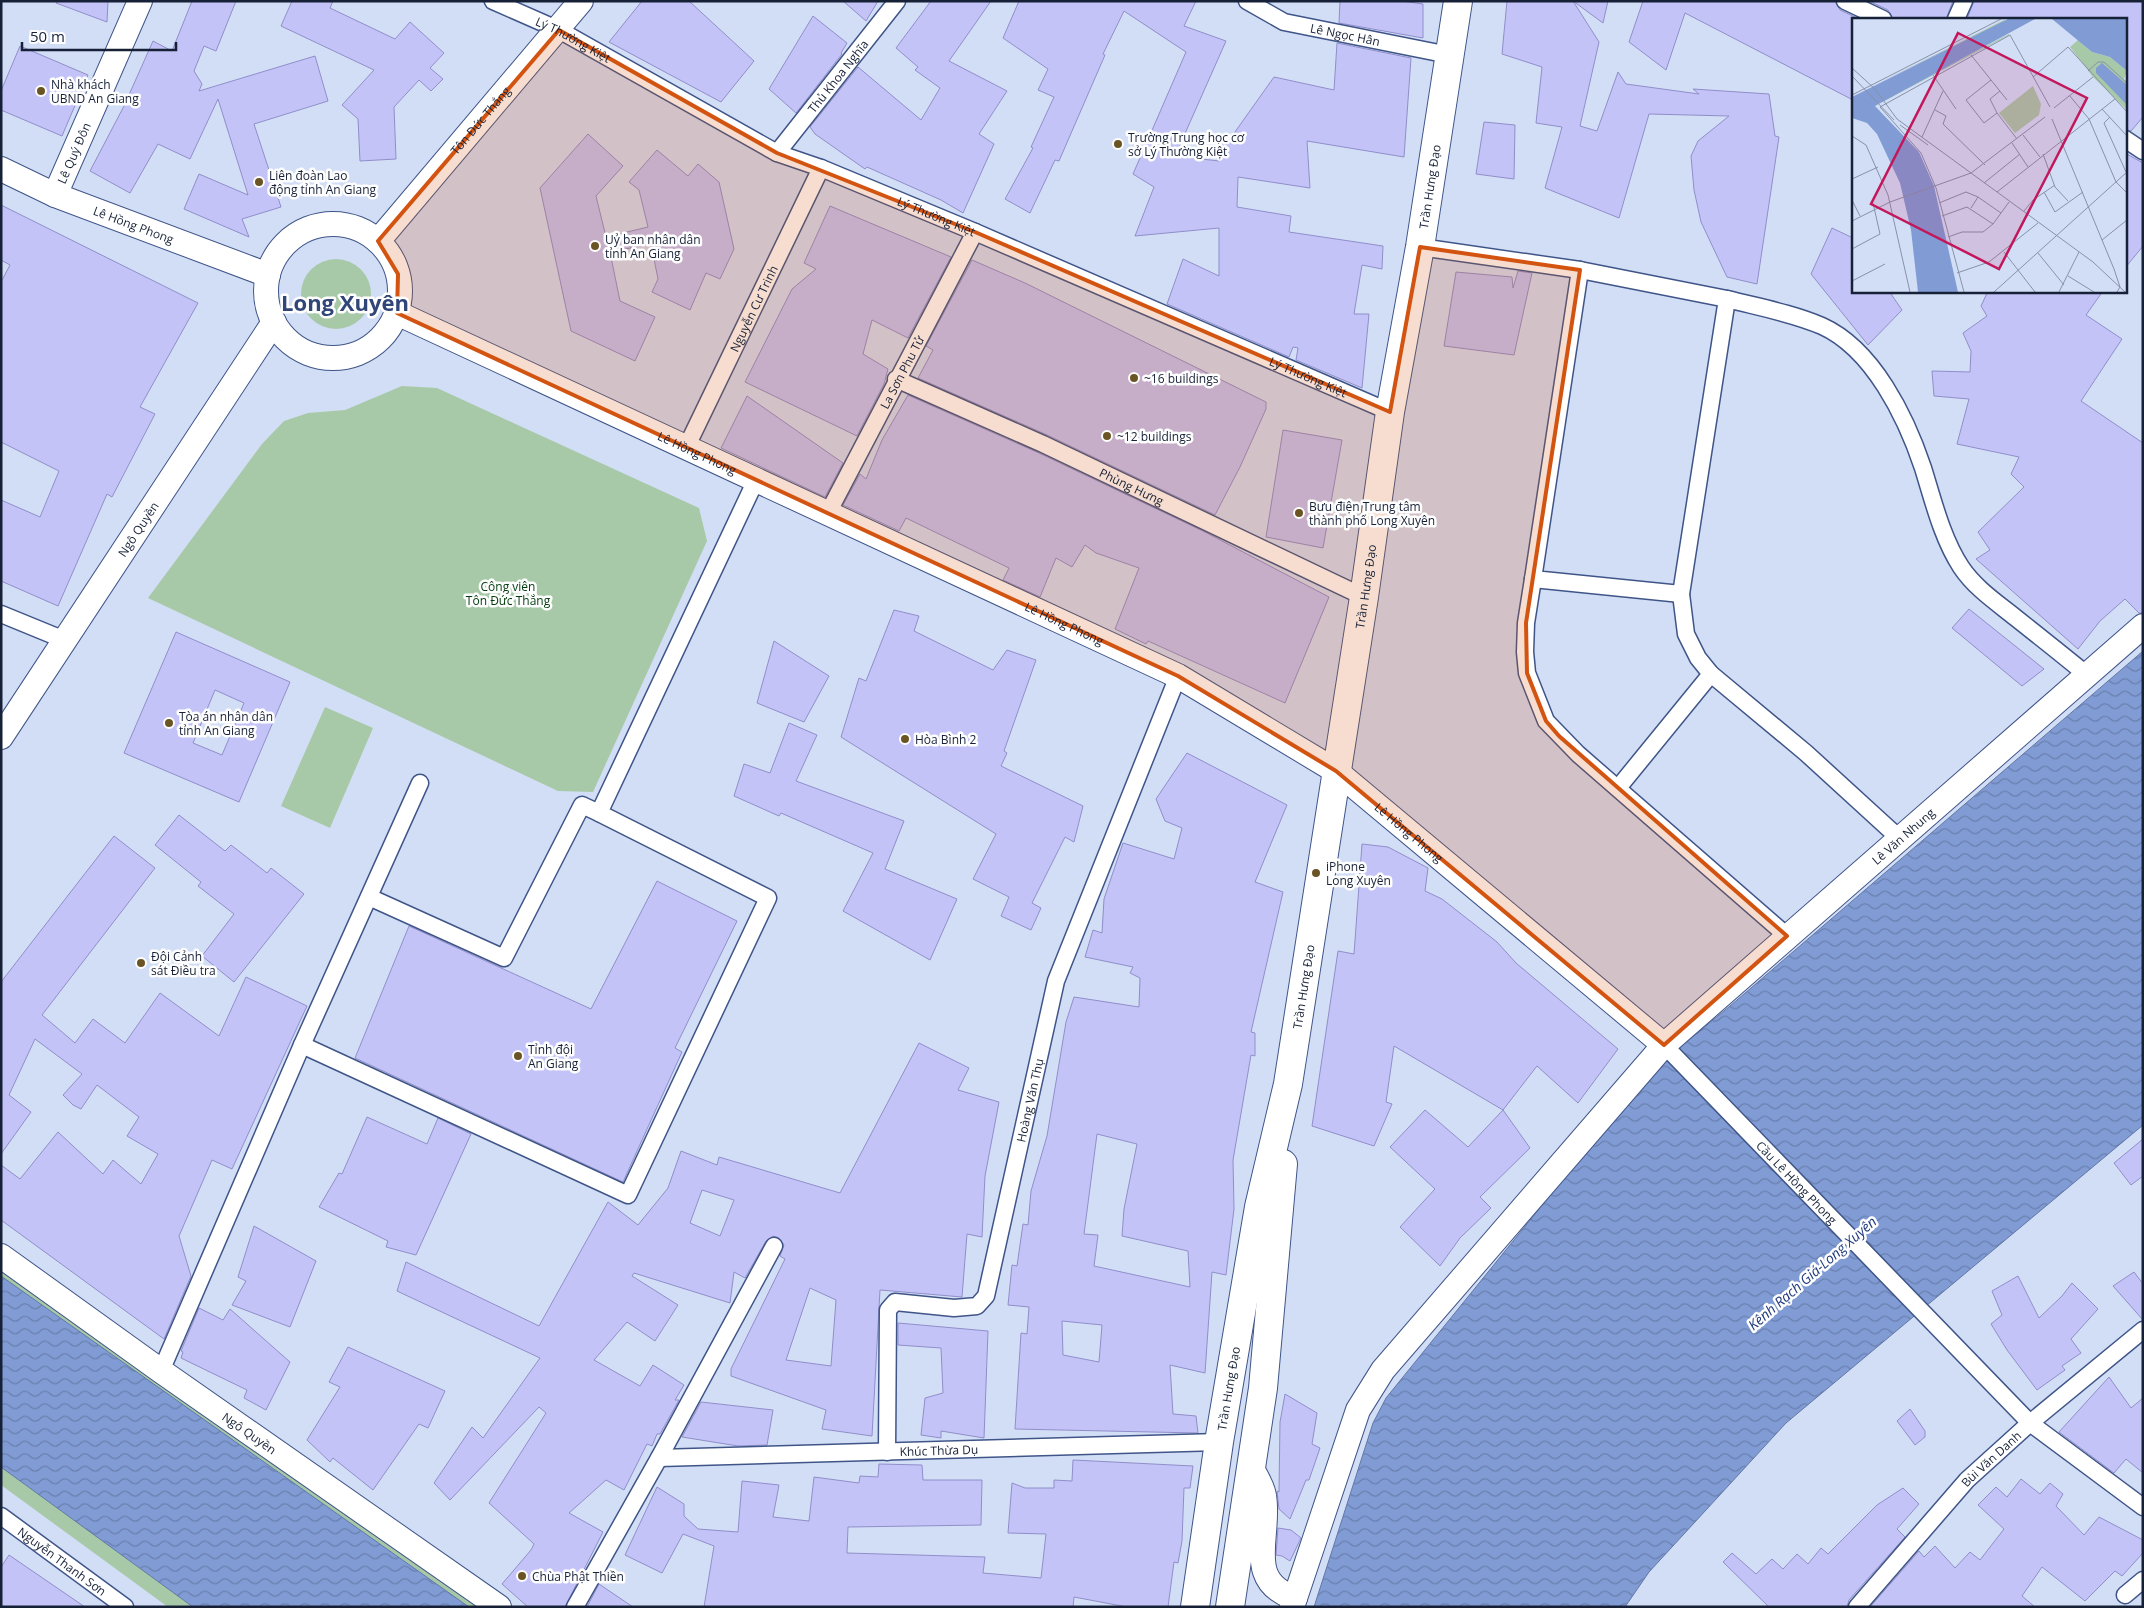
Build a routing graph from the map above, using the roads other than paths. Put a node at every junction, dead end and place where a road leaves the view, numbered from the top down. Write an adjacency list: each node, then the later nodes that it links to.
1 (140, 1): 18 (street, Lê Quý Đôn)
2 (493, 1): 11 (street, Lý Thường Kiệt)
3 (581, 1): 11 (street, Tôn Đức Thắng)
4 (897, 1): 15 (street, Thủ Khoa Nghĩa)
5 (1247, 1): 12 (street, Lê Ngọc Hân)
6 (1458, 1): 12 (highway, Trần Hưng Đạo)
7 (1845, 1): 9 (street)
8 (1964, 1): 10 (street)
9 (1880, 18)
10 (1956, 18)
11 (559, 30): 15 (street, Lý Thường Kiệt); 20 (street, Tôn Đức Thắng)
12 (1449, 55): 21 (highway, Trần Hưng Đạo)
13 (2126, 140): 14 (street)
14 (2143, 151)
15 (777, 153): 17 (street, Lý Thường Kiệt)
16 (1, 168): 18 (street, Lê Hồng Phong)
17 (820, 168): 19 (street, Lý Thường Kiệt); 29 (street, Nguyễn Cư Trinh)
18 (55, 195): 23 (street, Lê Hồng Phong)
19 (975, 232): 27 (street, La Sơn Phu Tử); 28 (street, Lý Thường Kiệt)
20 (378, 241): 23 (street); 25 (street)
21 (1420, 247): 22 (street); 28 (highway, Trần Hưng Đạo)
22 (1580, 270): 24 (street); 32 (street)
23 (268, 275): 26 (street)
24 (1727, 299): 33 (street); 39 (street)
25 (397, 313): 26 (street); 29 (street, Lê Hồng Phong)
26 (274, 322): 37 (street, Ngô Quyền)
27 (896, 379): 31 (street, La Sơn Phu Tử); 34 (street, Phùng Hưng)
28 (1390, 412): 34 (highway, Trần Hưng Đạo)
29 (686, 448): 30 (street, Lê Hồng Phong)
30 (756, 480): 31 (street, Lê Hồng Phong); 45 (street)
31 (828, 513): 40 (street, Lê Hồng Phong)
32 (1533, 579): 33 (street); 44 (street)
33 (1681, 594): 38 (street)
34 (1364, 597): 42 (highway, Trần Hưng Đạo)
35 (1, 614): 37 (street)
36 (2143, 626): 39 (street, Lê Văn Nhung)
37 (66, 641): 41 (street, Ngô Quyền)
38 (1711, 674): 44 (street); 46 (street)
39 (2088, 675): 46 (street, Lê Văn Nhung)
40 (1178, 676): 42 (street, Lê Hồng Phong); 58 (street, Hoàng Văn Thụ)
41 (1, 737)
42 (1336, 771): 50 (street, Lê Hồng Phong); 51 (highway, Trần Hưng Đạo)
43 (420, 783): 47 (street)
44 (1618, 788): 48 (street)
45 (599, 813): 47 (street); 49 (street)
46 (1899, 838): 48 (street, Lê Văn Nhung)
47 (369, 897): 49 (street)
48 (1787, 936): 50 (street, Lê Văn Nhung)
49 (302, 1044): 55 (street)
50 (1670, 1051): 56 (street, Cầu Lê Hồng Phong); 65 (street, Lê Văn Nhung)
51 (1288, 1084): 57 (highway, Trần Hưng Đạo); 60 (highway, Trần Hưng Đạo)
52 (774, 1246): 59 (street)
53 (1, 1256): 55 (street, Ngô Quyền)
54 (2143, 1330): 56 (street, Bùi Văn Danh)
55 (161, 1371): 67 (street, Ngô Quyền)
56 (2030, 1423): 61 (street, Cầu Lê Hồng Phong); 71 (street, Bùi Văn Danh)
57 (1219, 1442): 58 (street, Khúc Thừa Dụ); 69 (highway, Trần Hưng Đạo)
58 (887, 1452): 59 (street, Khúc Thừa Dụ)
59 (659, 1458): 68 (street)
60 (1252, 1468): 65 (street); 70 (highway, Trần Hưng Đạo)
61 (2143, 1507)
62 (1, 1516): 66 (street, Nguyễn Thanh Sơn)
63 (2143, 1580): 64 (street)
64 (2125, 1595)
65 (1293, 1602)
66 (125, 1607)
67 (499, 1607)
68 (575, 1607)
69 (1195, 1607)
70 (1230, 1607)
71 (1857, 1607)

